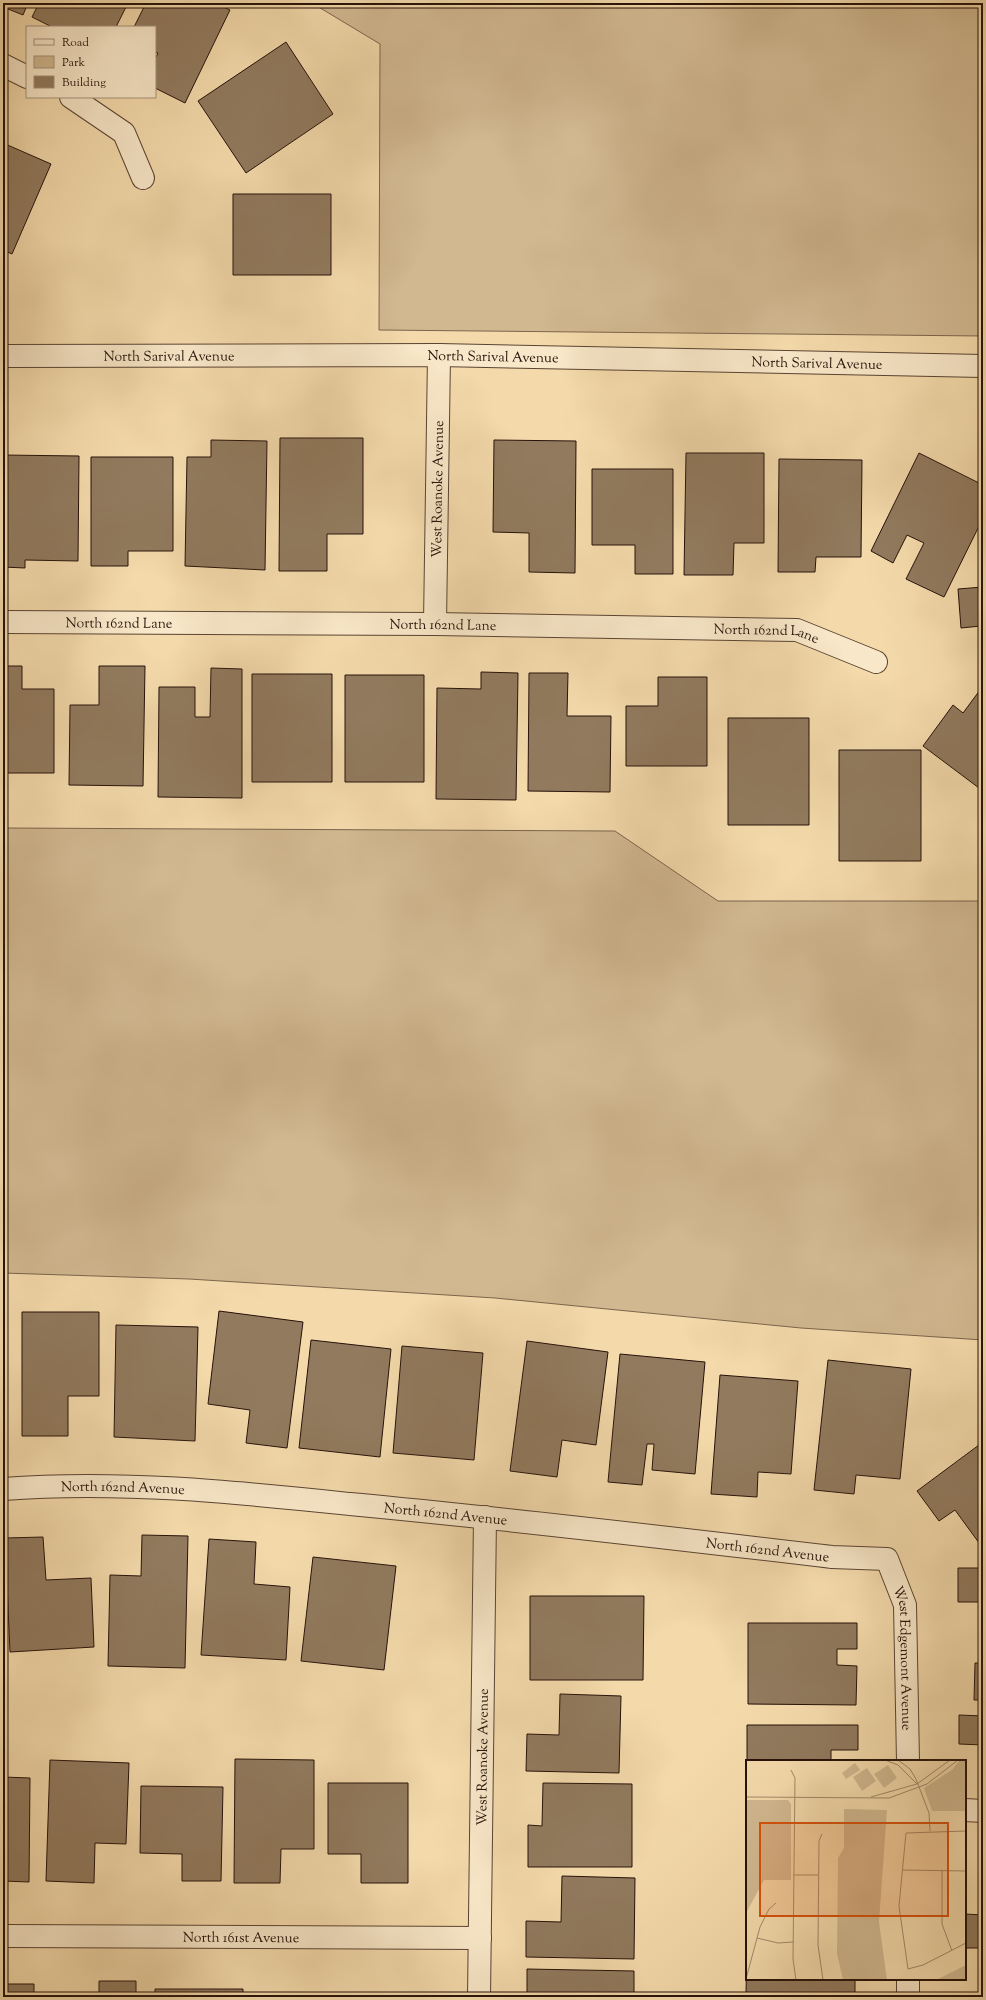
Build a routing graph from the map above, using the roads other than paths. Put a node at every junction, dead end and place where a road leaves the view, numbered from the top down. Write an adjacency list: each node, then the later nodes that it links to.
1 (3, 65): 2 (street)
2 (26, 76)
3 (72, 98): 4 (street)
4 (142, 178)
5 (439, 355): 6 (street, North Sarival Avenue); 7 (street, North Sarival Avenue); 9 (street, West Roanoke Avenue)
6 (3, 356)
7 (983, 366)
8 (3, 622): 9 (street, North 162nd Lane)
9 (434, 624): 10 (street, North 162nd Lane)
10 (876, 662)
11 (3, 1489): 12 (street, North 162nd Avenue)
12 (485, 1517): 13 (street, North 162nd Avenue); 18 (street, West Roanoke Avenue)
13 (887, 1559): 14 (street, West Edgemont Avenue)
14 (908, 1760)
15 (966, 1810): 16 (street)
16 (983, 1811)
17 (3, 1936): 18 (street, North 161st Avenue)
18 (480, 1938): 20 (street, West Roanoke Avenue)
19 (908, 1980): 21 (street)
20 (479, 1997)
21 (908, 1997)

